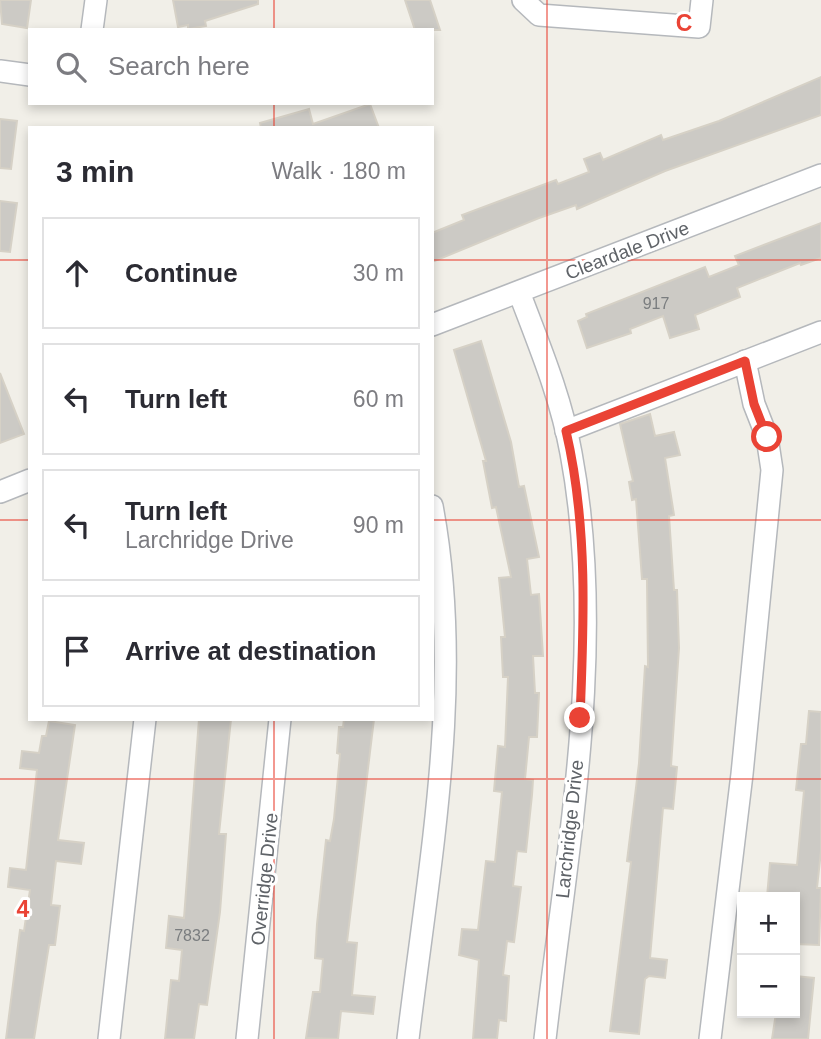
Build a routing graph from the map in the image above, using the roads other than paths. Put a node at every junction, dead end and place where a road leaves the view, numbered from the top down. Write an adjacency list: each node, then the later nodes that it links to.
1 (96, 0): 4 (street)
2 (523, 0): 3 (street)
3 (702, 0)
4 (93, 28)
5 (0, 71): 6 (street)
6 (28, 75)
7 (821, 175): 8 (street, Cleardale Drive)
8 (519, 292): 9 (street, Cleardale Drive); 12 (street, Larchridge Drive)
9 (434, 324)
10 (821, 332): 11 (street)
11 (745, 361): 12 (street); 22 (street)
12 (566, 431): 21 (street, Larchridge Drive)
13 (28, 481): 14 (street)
14 (0, 492)
15 (434, 518): 20 (street)
16 (145, 721): 18 (street)
17 (281, 721): 19 (street, Overridge Drive)
18 (110, 1039)
19 (247, 1039)
20 (408, 1039)
21 (545, 1039)
22 (710, 1039)

